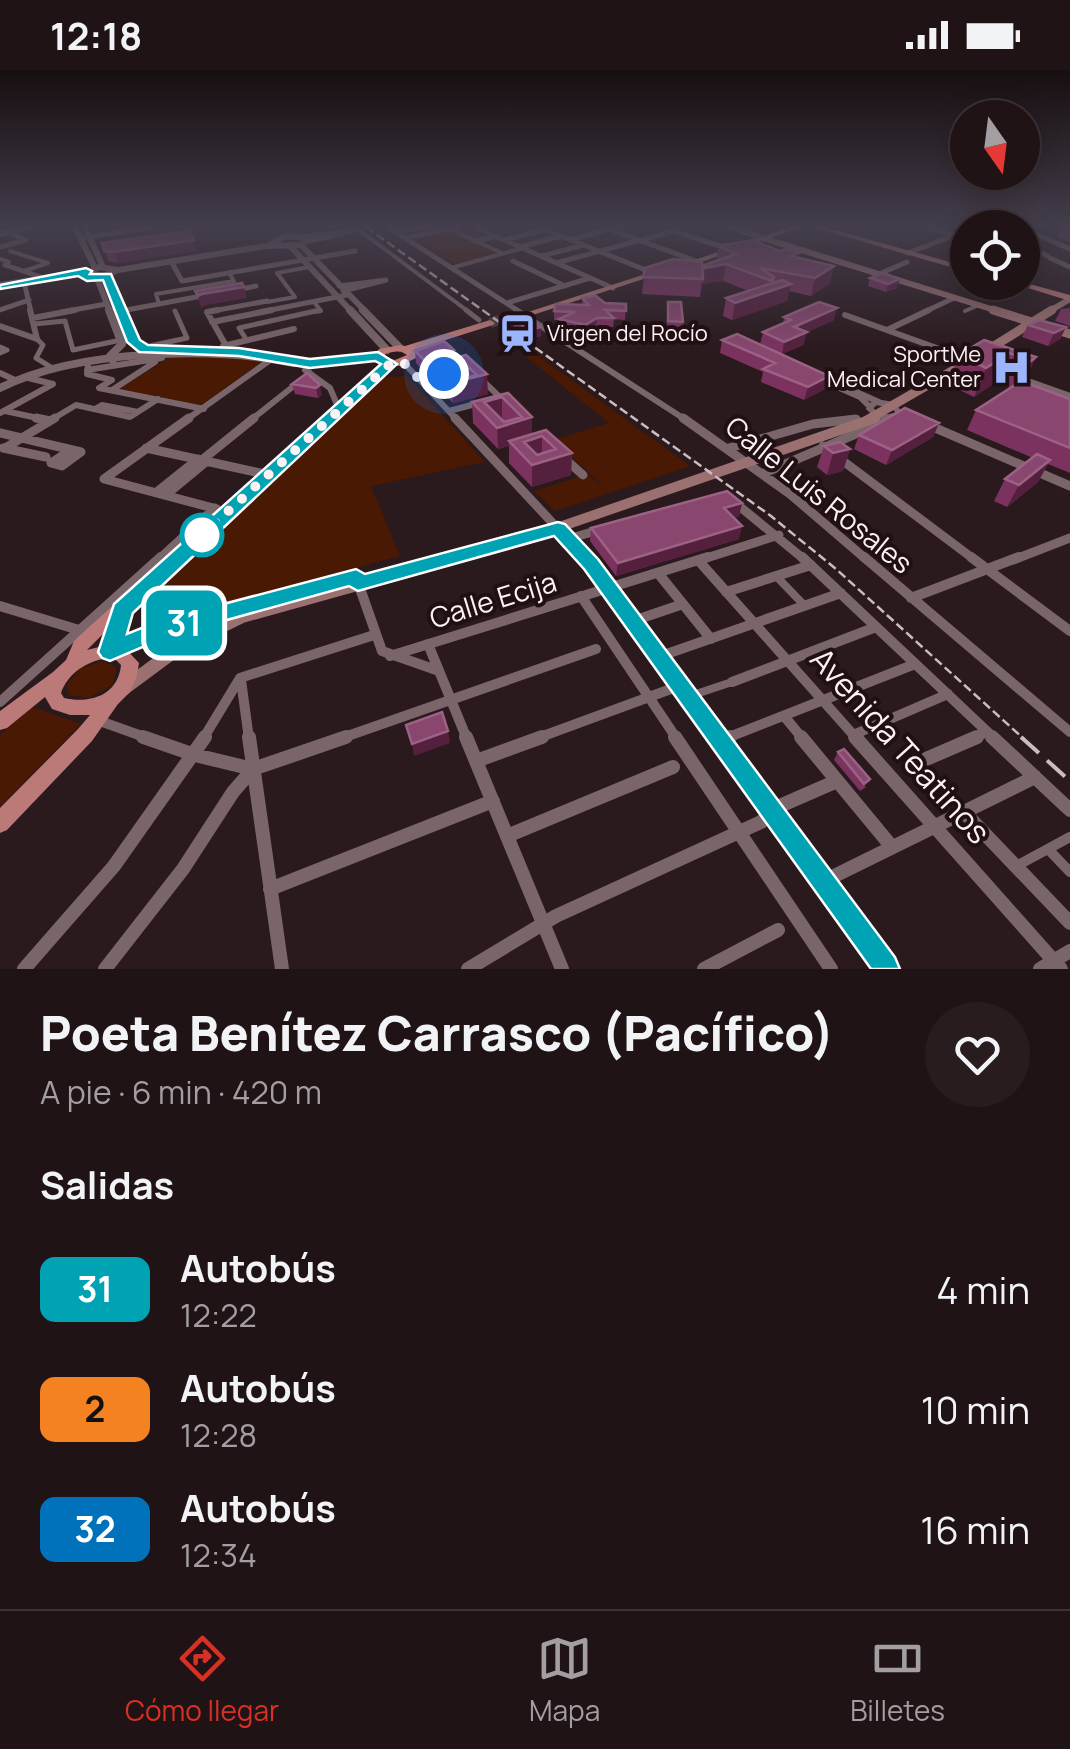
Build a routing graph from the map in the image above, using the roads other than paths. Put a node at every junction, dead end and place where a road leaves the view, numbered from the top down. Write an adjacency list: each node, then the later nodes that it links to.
1 (17, 269): 19 (street)
2 (33, 269): 19 (street)
3 (124, 269): 16 (street)
4 (176, 269): 20 (street)
5 (253, 269): 17 (street)
6 (288, 269): 41 (street)
7 (316, 269): 32 (street)
8 (413, 269): 55 (street)
9 (453, 269): 39 (street, Calle Luis Rosales)
10 (530, 269): 28 (street)
11 (569, 269): 25 (street)
12 (643, 269): 21 (street)
13 (672, 269): 21 (main road)
14 (863, 269): 22 (main road)
15 (888, 269): 22 (street)
16 (118, 270): 18 (street); 23 (street)
17 (245, 270): 20 (street); 27 (street)
18 (92, 271): 23 (street); 24 (street); 26 (street)
19 (24, 272): 24 (street)
20 (229, 273): 40 (street)
21 (656, 274): 30 (main road)
22 (879, 274): 33 (main road)
23 (102, 277): 43 (street); 45 (street)
24 (44, 278): 29 (street)
25 (590, 278): 28 (street); 30 (street)
26 (26, 286): 29 (street); 35 (street)
27 (256, 286): 40 (street); 41 (street)
28 (565, 286): 39 (street)
29 (0, 287)
30 (613, 288): 49 (main road)
31 (1040, 290): 34 (main road)
32 (341, 292): 32 (street); 38 (street); 66 (street); 68 (street)
33 (950, 297)
34 (1070, 299): 54 (main road)
35 (29, 300): 44 (street); 53 (street)
36 (950, 300): 58 (street)
37 (961, 300): 42 (main road)
38 (314, 302): 41 (street); 61 (street)
39 (507, 303): 49 (street, Calle Luis Rosales)
40 (160, 304): 45 (street)
41 (269, 305): 41 (street); 63 (street)
42 (979, 305): 47 (street); 48 (main road)
43 (108, 309): 45 (street); 53 (street); 62 (street)
44 (0, 310)
45 (121, 310): 65 (street)
46 (175, 310): 65 (street)
47 (965, 312)
48 (1003, 313): 52 (street); 54 (main road)
49 (524, 314): 51 (main road); 106 (street, Calle Luis Rosales)
50 (846, 314): 58 (street)
51 (506, 319)
52 (990, 319)
53 (34, 321): 60 (street); 62 (street)
54 (1034, 322): 59 (main road); 72 (main road)
55 (487, 323): 66 (main road)
56 (0, 326): 60 (street)
57 (294, 329): 61 (street)
58 (887, 330): 72 (street)
59 (1070, 334)
60 (38, 340): 78 (street)
61 (246, 340): 63 (street)
62 (121, 342): 70 (street)
63 (225, 344): 67 (street)
64 (447, 346): 66 (street)
65 (137, 349): 69 (street); 69 (street); 70 (street)
66 (407, 350): 68 (main road); 74 (main road)
67 (217, 351): 69 (street); 71 (street)
68 (382, 353): 73 (street); 74 (main road)
69 (162, 354): 77 (street); 88 (street)
70 (112, 358): 76 (street); 77 (street)
71 (274, 358): 73 (street); 92 (street)
72 (970, 360): 75 (street); 93 (main road)
73 (294, 363): 83 (street)
74 (397, 363): 86 (street); 94 (main road)
75 (981, 364)
76 (74, 366): 77 (street); 78 (street)
77 (87, 367): 88 (street)
78 (55, 370): 85 (street)
79 (470, 370): 90 (street)
80 (802, 370): 93 (street)
81 (998, 370): 89 (street)
82 (0, 373): 85 (street)
83 (310, 373): 94 (street); 112 (street)
84 (436, 376): 86 (street)
85 (19, 378): 87 (street); 96 (street)
86 (420, 380): 95 (street)
87 (0, 388)
88 (112, 390): 91 (street)
89 (1070, 396)
90 (500, 398): 95 (street); 98 (street)
91 (158, 400): 92 (street); 99 (street)
92 (204, 409): 104 (street)
93 (887, 409): 97 (main road); 102 (street); 109 (main road); 116 (street)
94 (340, 410): 114 (main road)
95 (450, 411): 98 (street)
96 (2, 412): 99 (street)
97 (856, 419): 106 (street); 109 (main road)
98 (458, 420): 111 (street)
99 (50, 421): 101 (street)
100 (0, 433): 101 (street)
101 (22, 438): 103 (street); 105 (street)
102 (823, 446): 113 (street); 127 (street)
103 (3, 448): 110 (street)
104 (146, 448): 112 (street); 117 (street)
105 (71, 450)
106 (732, 451): 113 (street, Calle Luis Rosales)
107 (559, 453): 115 (street)
108 (512, 454): 111 (street)
109 (764, 454): 120 (main road)
110 (46, 457)
111 (494, 459): 120 (street)
112 (202, 460): 114 (street); 117 (street)
113 (758, 470): 135 (street, Calle Luis Rosales)
114 (268, 475): 119 (main road)
115 (583, 475)
116 (1070, 486)
117 (162, 493): 119 (street)
118 (726, 495): 122 (street)
119 (222, 510): 142 (street); 144 (main road)
120 (555, 525): 124 (street); 130 (main road)
121 (607, 528): 124 (street)
122 (779, 535): 125 (street, Calle Ecija); 126 (street)
123 (1070, 538): 127 (street)
124 (568, 539): 131 (street)
125 (698, 560): 128 (street, Calle Ecija); 132 (street, Avenida Teatinos)
126 (811, 565): 129 (street); 133 (street)
127 (987, 569): 135 (street); 143 (street)
128 (658, 573): 131 (street, Calle Ecija); 136 (street)
129 (776, 576): 132 (street); 138 (street)
130 (357, 580): 145 (street); 146 (main road); 161 (main road)
131 (609, 588): 134 (street, Calle Ecija); 139 (street)
132 (726, 592): 140 (street, Avenida Teatinos)
133 (841, 594): 138 (street); 141 (street)
134 (581, 596): 148 (street, Calle Ecija); 149 (street)
135 (911, 598): 173 (street, Calle Luis Rosales)
136 (683, 604): 139 (street); 147 (street)
137 (0, 606): 142 (street)
138 (805, 606): 140 (street)
139 (632, 622): 152 (street)
140 (754, 624): 147 (street); 153 (street, Avenida Teatinos)
141 (876, 627): 153 (street); 155 (street)
142 (86, 629): 144 (main road); 144 (street); 154 (main road); 167 (street)
143 (1070, 631)
144 (115, 634): 146 (main road); 146 (main road); 154 (main road); 161 (main road)
145 (374, 634): 151 (street); 158 (street)
146 (143, 635)
147 (711, 639): 152 (street)
148 (428, 644): 151 (street, Calle Ecija); 156 (street)
149 (613, 644): 150 (street); 164 (street)
150 (596, 650): 165 (street)
151 (390, 656): 156 (street)
152 (658, 657): 160 (street)
153 (787, 660): 159 (street); 166 (street, Avenida Teatinos)
154 (73, 664): 157 (main road)
155 (915, 664): 163 (street); 166 (street)
156 (439, 671): 165 (street)
157 (58, 678): 168 (main road); 171 (main road)
158 (240, 678): 176 (street); 181 (street)
159 (732, 682): 162 (street)
160 (679, 686): 164 (street); 175 (street)
161 (117, 694): 168 (main road); 170 (main road)
162 (692, 694)
163 (948, 694): 172 (street); 174 (street)
164 (649, 697): 177 (street); 178 (street)
165 (450, 698): 178 (street); 181 (street)
166 (822, 701): 169 (street); 174 (street, Avenida Teatinos)
167 (0, 702)
168 (74, 708): 170 (street)
169 (784, 716): 175 (street); 184 (street)
170 (98, 720): 176 (street); 189 (main road)
171 (0, 722)
172 (987, 732): 179 (street); 183 (street)
173 (1070, 732)
174 (853, 735): 182 (street, Avenida Teatinos)
175 (719, 742): 188 (street)
176 (196, 755): 181 (street); 206 (street)
177 (690, 759): 180 (street); 191 (street)
178 (476, 761): 185 (street)
179 (910, 766): 182 (street)
180 (673, 767): 192 (street)
181 (253, 768): 199 (street); 207 (street)
182 (889, 775): 190 (street, Avenida Teatinos)
183 (1035, 777): 186 (street); 187 (street)
184 (837, 780): 188 (street); 194 (street)
185 (492, 801): 192 (street); 199 (street)
186 (1070, 810)
187 (964, 812): 190 (street); 196 (street)
188 (771, 814): 191 (street); 198 (street)
189 (0, 823)
190 (934, 826): 194 (street); 205 (street, Avenida Teatinos)
191 (740, 832): 200 (street); 201 (street)
192 (507, 836): 201 (street)
193 (1070, 838): 195 (street)
194 (892, 847): 198 (street)
195 (1048, 849): 196 (street); 197 (street)
196 (1016, 866): 202 (street)
197 (1070, 872)
198 (820, 883): 213 (street)
199 (270, 889): 208 (street)
200 (799, 920): 203 (street); 212 (street)
201 (543, 923): 209 (street); 210 (street)
202 (1070, 924)
203 (778, 930): 211 (street)
204 (1070, 951): 205 (street)
205 (1052, 966)
206 (24, 969)
207 (106, 969)
208 (282, 969)
209 (468, 969)
210 (562, 969)
211 (704, 969)
212 (831, 969)
213 (883, 969)

